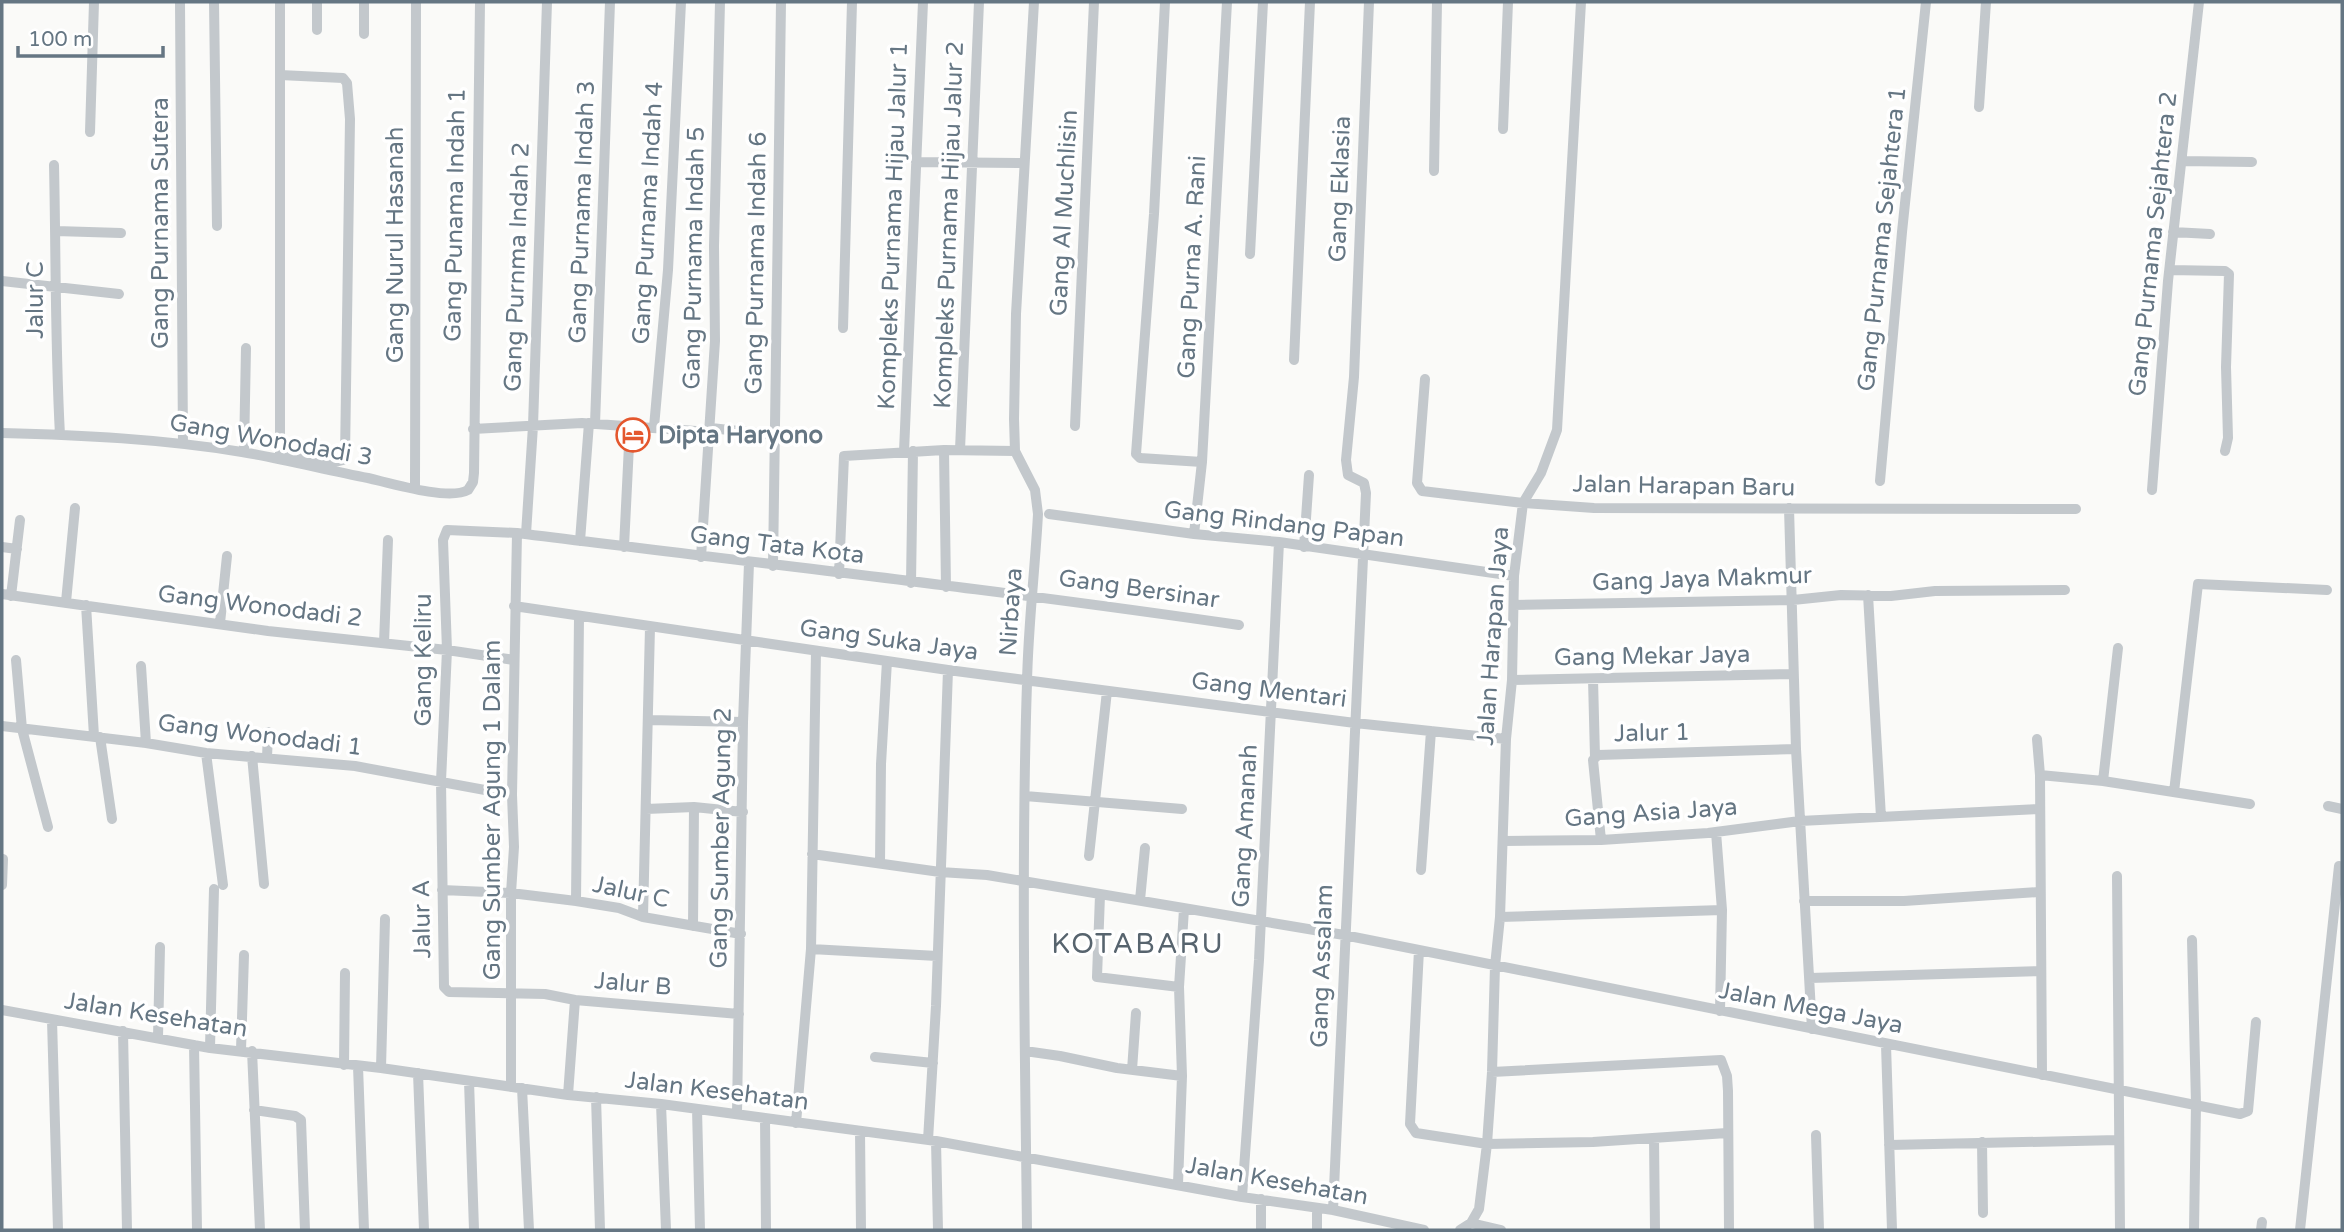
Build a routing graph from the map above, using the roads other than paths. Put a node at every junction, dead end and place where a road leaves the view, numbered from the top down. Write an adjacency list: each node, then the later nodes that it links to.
1 (94, 2): 35 (street)
2 (180, 2): 67 (street, Gang Purnama Sutera)
3 (214, 2): 43 (street)
4 (280, 2): 32 (street)
5 (317, 2): 30 (street)
6 (364, 2): 31 (street)
7 (416, 2): 78 (street, Gang Nurul Hasanah)
8 (480, 2): 62 (street, Gang Punama Indah 1)
9 (547, 2): 59 (street, Gang Purnma Indah 2)
10 (610, 2): 57 (street, Gang Purnama Indah 3)
11 (681, 2): 61 (street, Gang Purnama Indah 4)
12 (720, 2): 63 (street, Gang Purnama Indah 5)
13 (781, 2): 66 (street, Gang Purnama Indah 6)
14 (852, 2): 53 (street)
15 (923, 2): 37 (street, Kompleks Purnama Hijau Jalur 1)
16 (979, 2): 38 (street, Kompleks Purnama Hijau Jalur 2)
17 (1034, 2): 40 (street, Nirbaya)
18 (1094, 2): 60 (street, Gang Al Muchlisin)
19 (1165, 2): 75 (street)
20 (1227, 2): 75 (street, Gang Purna A. Rani)
21 (1263, 2): 48 (street)
22 (1310, 2): 55 (street)
23 (1369, 2): 96 (street, Gang Eklasia)
24 (1437, 2): 42 (street)
25 (1508, 2): 34 (street)
26 (1581, 2): 80 (street, Jalan Harapan Jaya)
27 (1926, 2): 77 (street, Gang Purnama Sejahtera 1)
28 (1986, 2): 33 (street)
29 (2199, 2): 36 (street, Gang Purnama Sejahtera 2)
30 (317, 30)
31 (363, 34)
32 (280, 75): 74 (street); 74 (street)
33 (1979, 107)
34 (1503, 129)
35 (90, 132)
36 (2182, 161): 39 (street); 45 (street, Gang Purnama Sejahtera 2)
37 (916, 162): 38 (street); 70 (street, Kompleks Purnama Hijau Jalur 1)
38 (973, 162): 40 (street); 69 (street, Kompleks Purnama Hijau Jalur 2)
39 (2252, 162)
40 (1024, 163): 73 (street, Nirbaya)
41 (54, 165): 44 (street, Jalur C)
42 (1434, 171)
43 (217, 226)
44 (56, 231): 46 (street); 51 (street, Jalur C)
45 (2173, 232): 47 (street); 49 (street, Gang Purnama Sejahtera 2)
46 (121, 233)
47 (2210, 234)
48 (1250, 254)
49 (2170, 270): 71 (street); 79 (street, Gang Purnama Sejahtera 2)
50 (2, 281): 51 (street)
51 (57, 288): 52 (street); 65 (street, Jalur C)
52 (119, 295)
53 (843, 328)
54 (246, 348): 72 (street)
55 (1293, 360)
56 (1425, 379): 80 (street, Jalan Harapan Baru)
57 (592, 424): 58 (street); 59 (street); 90 (street, Gang Purnama Indah 3)
58 (630, 425): 61 (street); 93 (street)
59 (533, 426): 62 (street); 86 (street, Gang Purnma Indah 2)
60 (1075, 426)
61 (654, 427): 63 (street)
62 (473, 429): 78 (street, Gang Wonodadi 3)
63 (711, 430): 66 (street); 98 (street, Gang Purnama Indah 5)
64 (2, 433): 65 (street, Gang Wonodadi 3)
65 (60, 435): 67 (street, Gang Wonodadi 3)
66 (774, 435): 100 (street, Gang Purnama Indah 6)
67 (183, 444): 72 (street, Gang Wonodadi 3)
68 (944, 450): 69 (street); 70 (street); 104 (street)
69 (960, 450): 73 (street)
70 (909, 451): 101 (street); 103 (street, Kompleks Purnama Hijau Jalur 1)
71 (2225, 451)
72 (244, 452): 74 (street, Gang Wonodadi 3)
73 (1015, 452): 84 (street, Nirbaya)
74 (280, 454): 78 (street, Gang Wonodadi 3)
75 (1202, 461): 87 (street, Gang Purna A. Rani)
76 (1309, 475): 94 (street)
77 (1880, 481)
78 (415, 488)
79 (2152, 490)
80 (1523, 503): 82 (street, Jalan Harapan Baru); 102 (street, Jalan Harapan Jaya)
81 (75, 508): 111 (street)
82 (1789, 509): 83 (street, Jalan Harapan Baru); 110 (street)
83 (2076, 509)
84 (1044, 514): 87 (street, Gang Rindang Papan); 108 (street, Nirbaya)
85 (20, 520): 95 (street)
86 (522, 533): 89 (street, Gang Tata Kota); 90 (street, Gang Tata Kota); 114 (street, Gang Sumber Agung 1 Dalam)
87 (1194, 534): 91 (street, Gang Rindang Papan)
88 (388, 540): 120 (street)
89 (443, 540): 122 (street, Gang Keliru)
90 (580, 541): 93 (street, Gang Tata Kota)
91 (1279, 542): 94 (street, Gang Rindang Papan); 134 (street, Gang Amanah)
92 (2, 547): 95 (street)
93 (624, 547): 98 (street, Gang Tata Kota)
94 (1304, 547): 96 (street, Gang Rindang Papan)
95 (17, 550): 107 (street)
96 (1363, 555): 102 (street, Gang Rindang Papan); 137 (street, Gang Assalam)
97 (226, 556): 116 (street)
98 (701, 557): 99 (street, Gang Tata Kota)
99 (749, 563): 100 (street, Gang Tata Kota); 119 (street, Gang Sumber Agung 2)
100 (773, 566): 101 (street, Gang Tata Kota)
101 (839, 574): 103 (street, Gang Tata Kota)
102 (1514, 576): 113 (street, Jalan Harapan Jaya)
103 (911, 583): 104 (street, Gang Tata Kota)
104 (946, 587): 108 (street, Gang Tata Kota)
105 (2065, 590): 109 (street, Gang Jaya Makmur)
106 (2328, 590): 154 (street)
107 (6, 595): 111 (street, Gang Wonodadi 2)
108 (1033, 595): 117 (street, Gang Bersinar); 131 (street, Nirbaya)
109 (1868, 595): 110 (street, Gang Jaya Makmur); 166 (street)
110 (1793, 600): 113 (street, Gang Jaya Makmur); 129 (street)
111 (66, 602): 112 (street, Gang Wonodadi 2)
112 (86, 605): 116 (street, Gang Wonodadi 2); 142 (street)
113 (1514, 605): 132 (street, Jalan Harapan Jaya)
114 (514, 606): 115 (street, Gang Suka Jaya); 125 (street, Gang Sumber Agung 1 Dalam)
115 (579, 617): 118 (street, Gang Suka Jaya); 190 (street)
116 (220, 623): 120 (street, Gang Wonodadi 2)
117 (1239, 625)
118 (650, 627): 119 (street, Gang Suka Jaya); 135 (street)
119 (747, 642): 123 (street, Gang Suka Jaya); 136 (street, Gang Sumber Agung 2)
120 (384, 643): 122 (street, Gang Wonodadi 2)
121 (2118, 648): 153 (street)
122 (447, 650): 125 (street, Gang Wonodadi 2); 152 (street, Gang Keliru)
123 (816, 651): 126 (street, Gang Suka Jaya); 174 (street)
124 (16, 660): 139 (street)
125 (514, 660): 155 (street, Gang Sumber Agung 1 Dalam)
126 (887, 661): 128 (street, Gang Suka Jaya); 177 (street)
127 (141, 666): 145 (street)
128 (948, 670): 131 (street, Gang Suka Jaya); 180 (street)
129 (1793, 674): 130 (street, Gang Mekar Jaya); 146 (street)
130 (1593, 679): 132 (street, Gang Mekar Jaya); 150 (street)
131 (1027, 680): 133 (street, Gang Mentari); 156 (street, Nirbaya)
132 (1512, 680): 143 (street, Jalan Harapan Jaya)
133 (1107, 691): 134 (street, Gang Mentari); 157 (street)
134 (1272, 712): 137 (street, Gang Mentari); 197 (street, Gang Amanah)
135 (649, 720): 136 (street); 162 (street)
136 (743, 722): 165 (street, Gang Sumber Agung 2)
137 (1355, 723): 140 (street, Gang Mentari); 200 (street, Gang Assalam)
138 (2, 726): 139 (street, Gang Wonodadi 1)
139 (22, 729): 142 (street, Gang Wonodadi 1); 169 (street)
140 (1431, 731): 143 (street, Gang Mentari); 179 (street)
141 (268, 732): 149 (street)
142 (97, 737): 145 (street, Gang Wonodadi 1); 167 (street)
143 (1506, 739): 171 (street, Jalan Harapan Jaya)
144 (2037, 739): 151 (street)
145 (146, 743): 147 (street, Gang Wonodadi 1)
146 (1796, 749): 150 (street, Jalur 1); 168 (street)
147 (206, 753): 148 (street, Gang Wonodadi 1); 225 (street)
148 (252, 756): 149 (street, Gang Wonodadi 1); 183 (street)
149 (267, 758): 152 (street, Gang Wonodadi 1)
150 (1595, 758): 172 (street, Jalur 1)
151 (2040, 775): 153 (street); 163 (street)
152 (441, 781): 155 (street, Gang Wonodadi 1); 185 (street, Jalur A)
153 (2103, 782): 154 (street)
154 (2174, 792): 158 (street)
155 (512, 795): 187 (street, Gang Sumber Agung 1 Dalam)
156 (1025, 796): 157 (street); 182 (street, Nirbaya)
157 (1095, 802): 161 (street); 175 (street)
158 (2250, 804)
159 (2328, 806): 164 (street)
160 (694, 807): 162 (street); 165 (street); 198 (street)
161 (1182, 808)
162 (646, 809): 194 (street)
163 (2038, 809): 166 (street, Gang Asia Jaya); 186 (street)
164 (2342, 809)
165 (743, 812): 199 (street, Gang Sumber Agung 2)
166 (1881, 817): 168 (street, Gang Asia Jaya)
167 (112, 819)
168 (1800, 821): 170 (street, Gang Asia Jaya); 191 (street)
169 (48, 827)
170 (1716, 832): 172 (street, Gang Asia Jaya); 193 (street)
171 (1504, 841): 172 (street, Gang Asia Jaya); 195 (street, Jalan Harapan Jaya)
172 (1601, 841)
173 (1145, 848): 189 (street)
174 (812, 854): 177 (street, Jalan Mega Jaya); 203 (street)
175 (1089, 856)
176 (3, 859): 184 (street)
177 (880, 863): 180 (street, Jalan Mega Jaya)
178 (2342, 867): 294 (street)
179 (1421, 870)
180 (940, 872): 182 (street, Jalan Mega Jaya); 206 (street)
181 (2117, 876): 240 (street)
182 (1025, 882): 188 (street, Jalan Mega Jaya); 227 (street, Nirbaya)
183 (264, 884)
184 (2, 885)
185 (442, 890): 187 (street, Jalur C); 212 (street, Jalur A)
186 (2039, 892): 191 (street); 208 (street)
187 (512, 893): 190 (street, Jalur C); 212 (street, Gang Sumber Agung 1 Dalam)
188 (1100, 895): 189 (street, Jalan Mega Jaya); 211 (street)
189 (1140, 900): 192 (street, Jalan Mega Jaya)
190 (576, 901): 194 (street, Jalur C)
191 (1804, 901): 210 (street)
192 (1184, 909): 197 (street, Jalan Mega Jaya); 211 (street)
193 (1722, 909): 195 (street); 215 (street)
194 (643, 917): 198 (street, Jalur C)
195 (1500, 917): 207 (street, Jalan Harapan Jaya)
196 (385, 919): 232 (street)
197 (1261, 923): 200 (street, Jalan Mega Jaya); 261 (street, Gang Amanah)
198 (693, 926): 199 (street, Jalur C)
199 (741, 934): 217 (street, Gang Sumber Agung 2)
200 (1344, 935): 204 (street, Jalan Mega Jaya); 264 (street, Gang Assalam)
201 (2192, 940): 244 (street)
202 (160, 947): 222 (street)
203 (811, 949): 206 (street); 249 (street)
204 (1419, 950): 207 (street, Jalan Mega Jaya); 257 (street)
205 (244, 955): 226 (street)
206 (937, 956): 229 (street)
207 (1495, 966): 215 (street, Jalan Mega Jaya); 234 (street, Jalan Harapan Jaya)
208 (2039, 971): 210 (street); 236 (street)
209 (345, 973): 230 (street)
210 (1810, 978): 220 (street)
211 (1179, 987): 237 (street)
212 (512, 993): 213 (street); 239 (street, Gang Sumber Agung 1 Dalam)
213 (575, 1000): 217 (street, Jalur B); 241 (street, Jalur B)
214 (2, 1010): 218 (street, Jalan Kesehatan)
215 (1720, 1011): 220 (street, Jalan Mega Jaya)
216 (1136, 1013): 233 (street)
217 (739, 1014): 247 (street, Gang Sumber Agung 2)
218 (52, 1020): 221 (street, Jalan Kesehatan); 267 (street)
219 (2256, 1022): 244 (street, Jalan Mega Jaya)
220 (1812, 1029): 224 (street, Jalan Mega Jaya)
221 (123, 1031): 222 (street, Jalan Kesehatan); 268 (street)
222 (158, 1038): 223 (street, Jalan Kesehatan)
223 (194, 1045): 225 (street, Jalan Kesehatan); 269 (street)
224 (1886, 1045): 236 (street, Jalan Mega Jaya); 258 (street)
225 (210, 1048): 226 (street, Jalan Kesehatan)
226 (246, 1051): 230 (street, Jalan Kesehatan); 246 (street)
227 (1025, 1051): 233 (street); 259 (street, Nirbaya)
228 (875, 1057): 229 (street)
229 (933, 1063): 255 (street)
230 (344, 1065): 231 (street, Jalan Kesehatan)
231 (358, 1066): 232 (street, Jalan Kesehatan); 272 (street)
232 (381, 1068): 235 (street, Jalan Kesehatan)
233 (1132, 1069): 237 (street)
234 (1492, 1072): 251 (street); 257 (street, Jalan Harapan Jaya)
235 (418, 1073): 238 (street, Jalan Kesehatan); 273 (street)
236 (2042, 1075): 240 (street, Jalan Mega Jaya)
237 (1182, 1076): 260 (street)
238 (469, 1081): 239 (street, Jalan Kesehatan); 274 (street)
239 (516, 1088): 241 (street, Jalan Kesehatan); 275 (street, Gang Sumber Agung 1 Dalam)
240 (2118, 1091): 244 (street, Jalan Mega Jaya); 254 (street)
241 (568, 1095): 242 (street, Jalan Kesehatan)
242 (596, 1097): 243 (street, Jalan Kesehatan); 276 (street)
243 (661, 1104): 245 (street, Jalan Kesehatan); 277 (street)
244 (2196, 1104): 293 (street)
245 (697, 1108): 247 (street, Jalan Kesehatan); 278 (street)
246 (254, 1110): 270 (street); 271 (street)
247 (737, 1114): 248 (street, Jalan Kesehatan)
248 (765, 1118): 249 (street, Jalan Kesehatan); 279 (street)
249 (796, 1123): 250 (street, Jalan Kesehatan)
250 (860, 1131): 255 (street, Jalan Kesehatan); 280 (street)
251 (1727, 1133): 253 (street); 289 (street)
252 (1816, 1135): 290 (street)
253 (1654, 1138): 257 (street); 288 (street)
254 (2118, 1140): 256 (street); 292 (street)
255 (932, 1141): 259 (street, Jalan Kesehatan); 281 (street)
256 (1982, 1142): 258 (street); 265 (street)
257 (1486, 1144): 266 (street, Jalan Harapan Jaya)
258 (1889, 1145): 291 (street)
259 (1026, 1156): 260 (street, Jalan Kesehatan); 282 (street, Nirbaya)
260 (1178, 1184): 261 (street, Jalan Kesehatan)
261 (1242, 1196): 262 (street, Jalan Kesehatan)
262 (1261, 1199): 263 (street, Jalan Kesehatan); 283 (street)
263 (1317, 1208): 264 (street, Jalan Kesehatan); 284 (street)
264 (1333, 1210): 285 (street, Jalan Kesehatan)
265 (1983, 1213)
266 (1471, 1223): 286 (street); 287 (street)
267 (58, 1230)
268 (127, 1230)
269 (197, 1230)
270 (260, 1230)
271 (305, 1230)
272 (363, 1230)
273 (424, 1230)
274 (474, 1230)
275 (529, 1230)
276 (600, 1230)
277 (666, 1230)
278 (700, 1230)
279 (765, 1230)
280 (861, 1230)
281 (938, 1230)
282 (1027, 1230)
283 (1261, 1230)
284 (1317, 1230)
285 (1424, 1230)
286 (1460, 1230)
287 (1501, 1230)
288 (1656, 1230)
289 (1729, 1230)
290 (1819, 1230)
291 (1892, 1230)
292 (2120, 1230)
293 (2194, 1230)
294 (2300, 1230)

